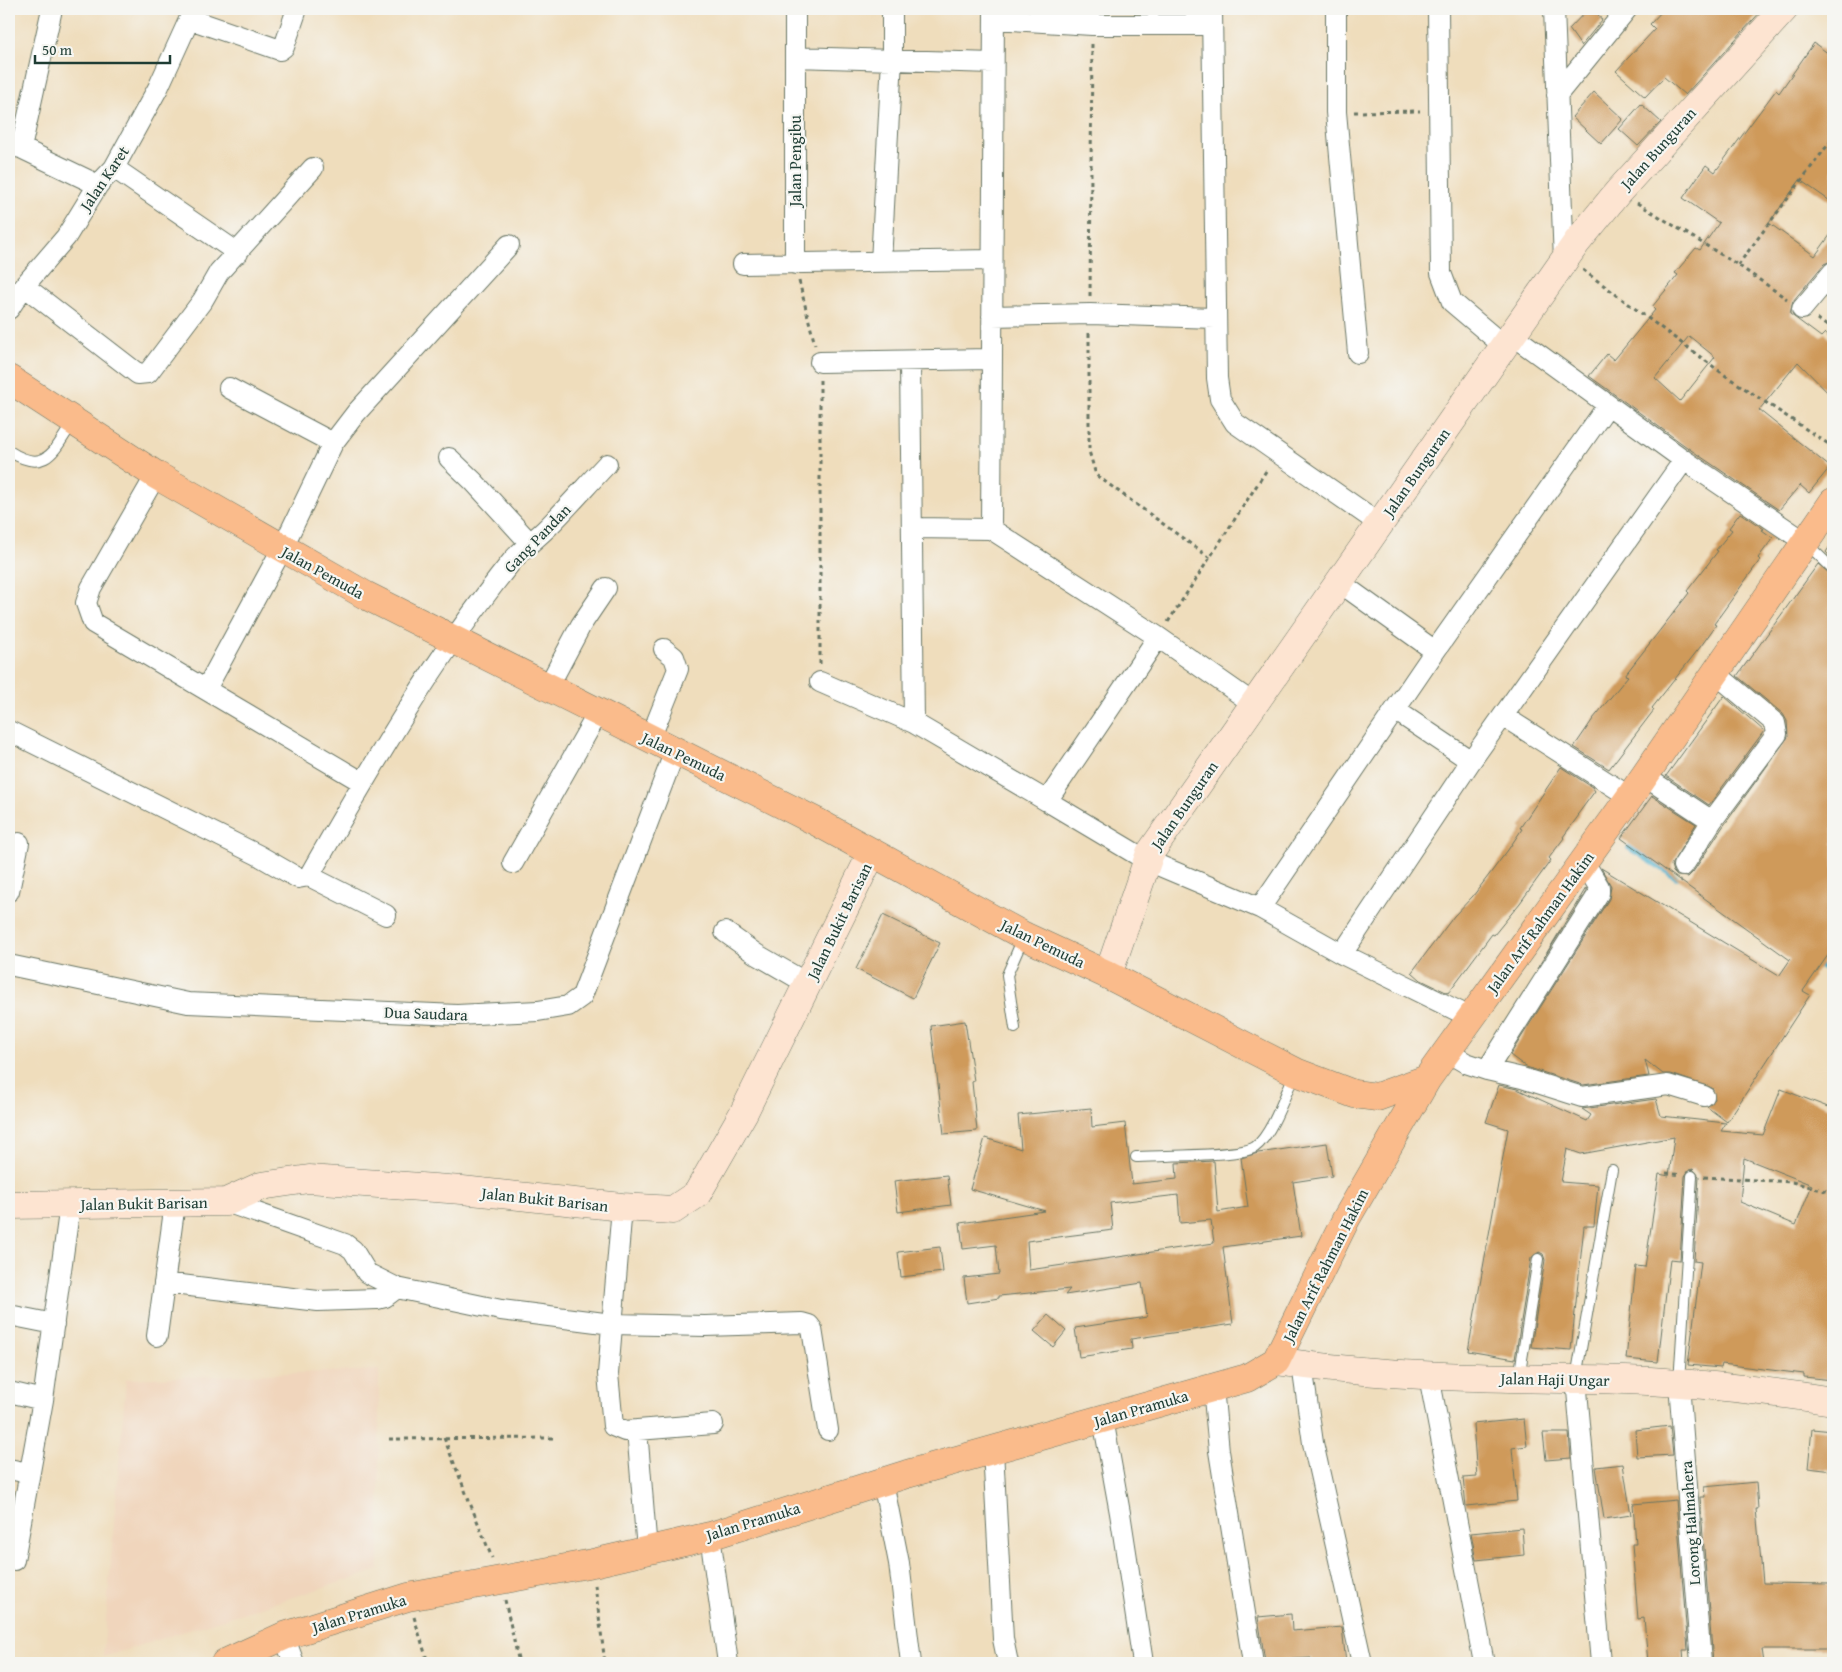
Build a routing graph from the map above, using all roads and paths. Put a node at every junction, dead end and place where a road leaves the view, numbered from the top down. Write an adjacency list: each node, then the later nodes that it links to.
1 (52, 9): 20 (street)
2 (297, 9): 10 (street)
3 (795, 9): 13 (street, Jalan Pengibu)
4 (892, 9): 14 (street)
5 (1336, 9): 18 (street)
6 (1438, 9): 17 (street)
7 (1554, 9): 16 (street)
8 (1627, 9): 16 (street)
9 (1784, 9): 24 (street, Jalan Bunguran)
10 (192, 14): 21 (street, Jalan Karet)
11 (994, 14): 12 (street); 15 (street)
12 (1212, 17): 38 (street)
13 (795, 58): 14 (street); 31 (street, Jalan Pengibu)
14 (892, 59): 15 (street); 29 (street)
15 (993, 63): 28 (street)
16 (1557, 95): 27 (street)
17 (1439, 110): 18 (path); 40 (street)
18 (1336, 112): 41 (street)
19 (1833, 138): 32 (path)
20 (15, 147): 23 (street)
21 (114, 168): 23 (street, Jalan Karet); 26 (street)
22 (313, 168): 26 (street)
23 (98, 185): 34 (street, Jalan Karet)
24 (1618, 192): 27 (street, Jalan Bunguran); 32 (path)
25 (509, 245): 49 (street)
26 (238, 254): 34 (street)
27 (1565, 259): 40 (street, Jalan Bunguran); 50 (path)
28 (992, 260): 29 (street); 37 (street)
29 (881, 262): 31 (street)
30 (743, 264): 31 (street)
31 (795, 264): 43 (path)
32 (1738, 265): 36 (path)
33 (1833, 272): 36 (street)
34 (24, 286): 35 (street, Jalan Karet)
35 (9, 309)
36 (1802, 309): 39 (path)
37 (992, 316): 38 (street); 42 (street)
38 (1215, 318): 52 (street)
39 (1833, 330)
40 (1508, 340): 47 (street); 58 (street, Jalan Bunguran)
41 (1358, 353)
42 (990, 359): 44 (street); 60 (street)
43 (820, 362): 44 (street); 72 (path)
44 (910, 362): 59 (street)
45 (9, 379): 48 (main road, Jalan Pemuda)
46 (229, 388): 49 (street)
47 (1608, 405): 54 (street); 70 (street)
48 (73, 422): 51 (lane); 56 (main road, Jalan Pemuda)
49 (333, 443): 63 (street)
50 (1833, 447)
51 (9, 451)
52 (1278, 453): 58 (street); 67 (path)
53 (449, 458): 61 (street)
54 (1684, 460): 62 (street); 78 (street)
55 (607, 464): 61 (street, Gang Pandan)
56 (156, 475): 63 (main road, Jalan Pemuda); 73 (street)
57 (1833, 502): 62 (main road, Jalan Arif Rahman Hakim)
58 (1380, 524): 65 (street, Jalan Bunguran)
59 (913, 528): 60 (street); 79 (street)
60 (991, 529): 67 (street)
61 (529, 542): 68 (street, Gang Pandan)
62 (1805, 542): 64 (lane); 71 (main road, Jalan Arif Rahman Hakim)
63 (282, 549): 68 (main road, Jalan Pemuda); 73 (street)
64 (1833, 569)
65 (1339, 582): 70 (street); 75 (street, Jalan Bunguran)
66 (606, 588): 74 (street)
67 (1158, 638): 75 (street); 86 (street)
68 (454, 640): 74 (main road, Jalan Pemuda); 84 (street, Gang Pandan)
69 (664, 649): 81 (street)
70 (1434, 651): 76 (street)
71 (1715, 673): 85 (main road, Jalan Arif Rahman Hakim); 87 (street)
72 (820, 682): 79 (street)
73 (206, 689): 84 (street)
74 (547, 689): 77 (main road, Jalan Pemuda)
75 (1254, 704): 90 (street, Jalan Bunguran)
76 (1394, 710): 83 (street); 96 (street)
77 (598, 713): 81 (main road, Jalan Pemuda); 92 (street)
78 (1503, 716): 83 (street); 85 (street)
79 (914, 723): 86 (street)
80 (9, 731): 94 (street)
81 (650, 739): 82 (main road, Jalan Pemuda)
82 (675, 751): 89 (main road, Jalan Pemuda); 101 (street, Dua Saudara)
83 (1471, 761): 100 (street)
84 (362, 782): 94 (street, Gang Pandan)
85 (1637, 787): 87 (street); 91 (main road, Jalan Arif Rahman Hakim)
86 (1047, 801): 90 (street)
87 (1712, 821): 93 (street)
88 (19, 843): 95 (street)
89 (872, 854): 99 (main road, Jalan Pemuda); 103 (street, Jalan Bukit Barisan)
90 (1146, 860): 96 (street); 102 (street, Jalan Bunguran)
91 (1584, 862): 104 (main road, Jalan Arif Rahman Hakim); 107 (street)
92 (513, 863)
93 (1683, 866)
94 (309, 876): 97 (street)
95 (9, 891)
96 (1260, 908): 100 (street)
97 (386, 916)
98 (725, 932): 103 (street)
99 (1024, 936): 102 (main road, Jalan Pemuda); 105 (lane)
100 (1342, 954): 104 (street)
101 (9, 965)
102 (1108, 975): 108 (main road, Jalan Pemuda)
103 (808, 984): 122 (street, Jalan Bukit Barisan)
104 (1470, 1017): 106 (main road, Jalan Arif Rahman Hakim)
105 (1015, 1028)
106 (1447, 1052): 107 (street); 109 (main road, Jalan Arif Rahman Hakim)
107 (1487, 1070): 110 (street)
108 (1296, 1072): 111 (main road, Jalan Pemuda); 113 (lane)
109 (1427, 1079): 111 (main road, Jalan Pemuda); 112 (main road, Jalan Arif Rahman Hakim)
110 (1704, 1096)
111 (1377, 1097): 112 (main road)
112 (1401, 1126): 130 (main road, Jalan Arif Rahman Hakim)
113 (1136, 1157)
114 (1612, 1170): 133 (lane)
115 (1666, 1173): 116 (path)
116 (1692, 1176): 117 (path); 134 (lane)
117 (1833, 1193)
118 (175, 1202): 119 (street, Jalan Bukit Barisan); 121 (street, Jalan Bukit Barisan); 124 (street)
119 (226, 1202): 122 (street, Jalan Bukit Barisan); 125 (street)
120 (9, 1205): 121 (street, Jalan Bukit Barisan)
121 (70, 1205): 127 (street)
122 (622, 1207): 128 (street)
123 (1538, 1259): 132 (lane)
124 (164, 1283): 125 (street); 129 (street)
125 (397, 1288): 128 (street)
126 (9, 1316): 127 (street)
127 (54, 1324): 137 (street)
128 (612, 1324): 141 (street); 142 (street)
129 (157, 1336)
130 (1289, 1363): 131 (street, Jalan Haji Ungar); 135 (main road, Jalan Pramuka); 167 (street)
131 (1429, 1376): 132 (street, Jalan Haji Ungar); 168 (street)
132 (1519, 1379): 133 (street, Jalan Haji Ungar)
133 (1576, 1379): 134 (street, Jalan Haji Ungar); 169 (street)
134 (1680, 1384): 138 (street, Jalan Haji Ungar); 170 (street, Lorong Halmahera)
135 (1214, 1387): 139 (main road, Jalan Pramuka); 166 (street)
136 (9, 1392): 137 (street)
137 (43, 1400): 148 (street)
138 (1833, 1401)
139 (1103, 1419): 146 (main road, Jalan Pramuka); 165 (street)
140 (713, 1424): 141 (street)
141 (638, 1430): 151 (street)
142 (828, 1430)
143 (444, 1438): 144 (path); 145 (path); 154 (path)
144 (554, 1438)
145 (389, 1439)
146 (993, 1450): 149 (main road, Jalan Pramuka); 164 (street)
147 (9, 1469): 148 (street)
148 (28, 1473): 152 (street)
149 (883, 1482): 150 (main road, Jalan Pramuka); 163 (street)
150 (710, 1536): 151 (main road, Jalan Pramuka); 162 (street)
151 (647, 1550): 153 (main road, Jalan Pramuka)
152 (9, 1558)
153 (593, 1563): 154 (main road, Jalan Pramuka); 161 (path)
154 (500, 1579): 155 (main road, Jalan Pramuka); 160 (path)
155 (408, 1597): 156 (main road, Jalan Pramuka); 159 (path)
156 (284, 1636): 157 (main road, Jalan Pramuka); 158 (street)
157 (225, 1663)
158 (294, 1663)
159 (428, 1663)
160 (519, 1663)
161 (605, 1663)
162 (728, 1663)
163 (911, 1663)
164 (1008, 1663)
165 (1143, 1663)
166 (1252, 1663)
167 (1362, 1663)
168 (1484, 1663)
169 (1601, 1663)
170 (1701, 1663)

